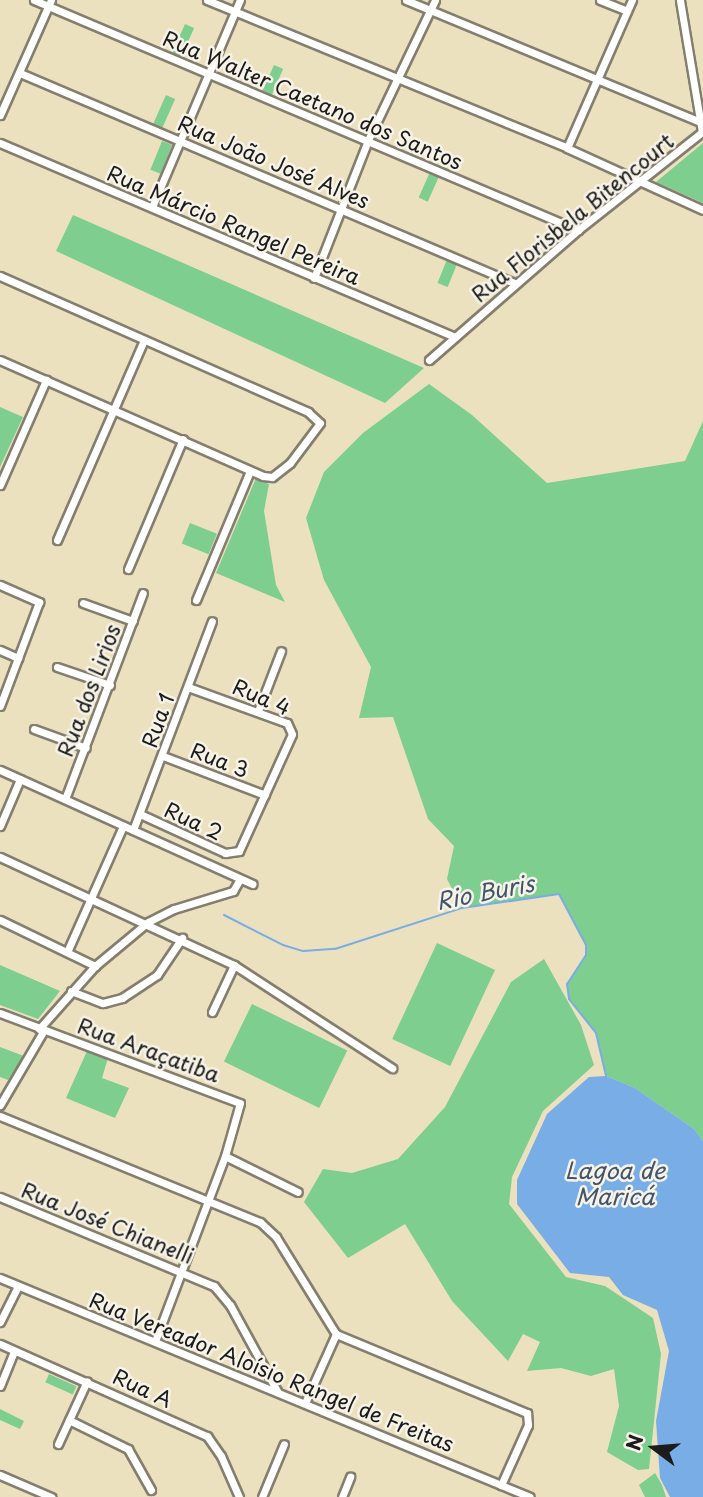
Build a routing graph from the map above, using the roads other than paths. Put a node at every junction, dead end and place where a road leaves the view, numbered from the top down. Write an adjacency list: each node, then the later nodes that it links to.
1 (34, 0): 9 (street, Rua Walter Caetano dos Santos)
2 (207, 0): 12 (street)
3 (240, 0): 12 (street)
4 (406, 0): 10 (street)
5 (435, 0): 10 (street)
6 (600, 0): 11 (street)
7 (632, 0): 11 (street)
8 (680, 0): 18 (street)
9 (50, 3): 13 (street); 14 (street, Rua Walter Caetano dos Santos)
10 (429, 9): 15 (street); 16 (street)
11 (627, 11): 16 (street)
12 (234, 12): 14 (street); 15 (street)
13 (20, 72): 17 (street); 19 (street, Rua João José Alves)
14 (209, 75): 19 (street); 20 (street, Rua Walter Caetano dos Santos)
15 (397, 76): 20 (street); 22 (street)
16 (596, 77): 18 (street); 22 (street)
17 (0, 115)
18 (698, 121): 23 (street, Rua Florisbela Bitencourt)
19 (181, 140): 24 (street); 25 (street, Rua João José Alves)
20 (368, 140): 25 (street); 27 (street, Rua Walter Caetano dos Santos)
21 (0, 143): 24 (street, Rua Márcio Rangel Pereira)
22 (567, 149): 23 (street)
23 (638, 181): 26 (street); 27 (street, Rua Florisbela Bitencourt)
24 (152, 207): 29 (street, Rua Márcio Rangel Pereira)
25 (341, 209): 29 (street); 30 (street, Rua João José Alves)
26 (703, 210)
27 (578, 230): 30 (street, Rua Florisbela Bitencourt)
28 (0, 276): 32 (street)
29 (314, 278): 31 (street, Rua Márcio Rangel Pereira)
30 (514, 283): 31 (street, Rua Florisbela Bitencourt)
31 (454, 337): 34 (street, Rua Florisbela Bitencourt)
32 (144, 340): 36 (street); 38 (street)
33 (0, 360): 35 (street)
34 (429, 360)
35 (46, 380): 36 (street); 39 (street)
36 (114, 410): 37 (street); 40 (street)
37 (183, 439): 38 (street); 41 (street)
38 (250, 471): 44 (street)
39 (0, 485)
40 (57, 540)
41 (128, 569)
42 (0, 584): 50 (street)
43 (143, 593): 46 (street, Rua dos Lirios)
44 (196, 600)
45 (83, 603): 46 (street)
46 (133, 621): 52 (street, Rua dos Lirios)
47 (212, 621): 53 (street, Rua 1)
48 (0, 650): 50 (street)
49 (281, 651): 55 (street)
50 (18, 657): 54 (street)
51 (57, 667): 52 (street)
52 (110, 685): 57 (street, Rua dos Lirios)
53 (188, 687): 55 (street, Rua 4); 58 (street, Rua 1)
54 (0, 706)
55 (258, 711): 61 (street, Rua 4)
56 (34, 729): 57 (street)
57 (86, 748): 62 (street, Rua dos Lirios)
58 (163, 756): 61 (street, Rua 3); 63 (street, Rua 1)
59 (0, 770): 60 (street)
60 (20, 779): 62 (street); 65 (street)
61 (265, 795): 63 (street, Rua 2)
62 (65, 799): 64 (street)
63 (140, 814): 66 (street, Rua 1)
64 (123, 826): 66 (street); 70 (street)
65 (0, 827)
66 (133, 830): 68 (street)
67 (0, 857): 70 (street)
68 (240, 879): 69 (street); 72 (street)
69 (253, 884)
70 (92, 897): 72 (street); 74 (street)
71 (0, 920): 74 (street)
72 (148, 922): 73 (street); 76 (street)
73 (182, 938): 75 (street); 77 (street)
74 (67, 952): 76 (street)
75 (234, 965): 78 (street); 81 (street)
76 (96, 967): 77 (street)
77 (71, 991): 80 (street)
78 (212, 1012)
79 (0, 1013): 80 (street, Rua Araçatiba)
80 (42, 1029): 82 (street); 84 (street, Rua Araçatiba)
81 (392, 1068)
82 (0, 1105)
83 (0, 1116): 87 (street)
84 (225, 1156): 85 (street); 87 (street)
85 (298, 1192)
86 (0, 1197): 88 (street, Rua José Chianelli)
87 (206, 1201): 88 (street); 92 (street)
88 (180, 1270): 93 (street); 98 (street, Rua José Chianelli)
89 (0, 1278): 90 (street, Rua Vereador Aloísio Rangel de Freitas)
90 (18, 1286): 91 (street); 93 (street, Rua Vereador Aloísio Rangel de Freitas)
91 (0, 1322)
92 (336, 1334): 99 (street); 105 (street)
93 (155, 1340): 98 (street, Rua Vereador Aloísio Rangel de Freitas)
94 (0, 1344): 95 (street, Rua A)
95 (14, 1351): 96 (street, Rua A); 97 (street)
96 (86, 1381): 100 (street); 109 (street, Rua A)
97 (0, 1386)
98 (277, 1391): 99 (street, Rua Vereador Aloísio Rangel de Freitas)
99 (305, 1403): 105 (street, Rua Vereador Aloísio Rangel de Freitas)
100 (69, 1420): 101 (street); 106 (street)
101 (58, 1444)
102 (284, 1444): 110 (street)
103 (0, 1475): 107 (street)
104 (350, 1477): 111 (street)
105 (501, 1485): 112 (street, Rua Vereador Aloísio Rangel de Freitas)
106 (151, 1490)
107 (33, 1494): 108 (street)
108 (51, 1497)
109 (239, 1497)
110 (262, 1497)
111 (342, 1497)
112 (530, 1497)

